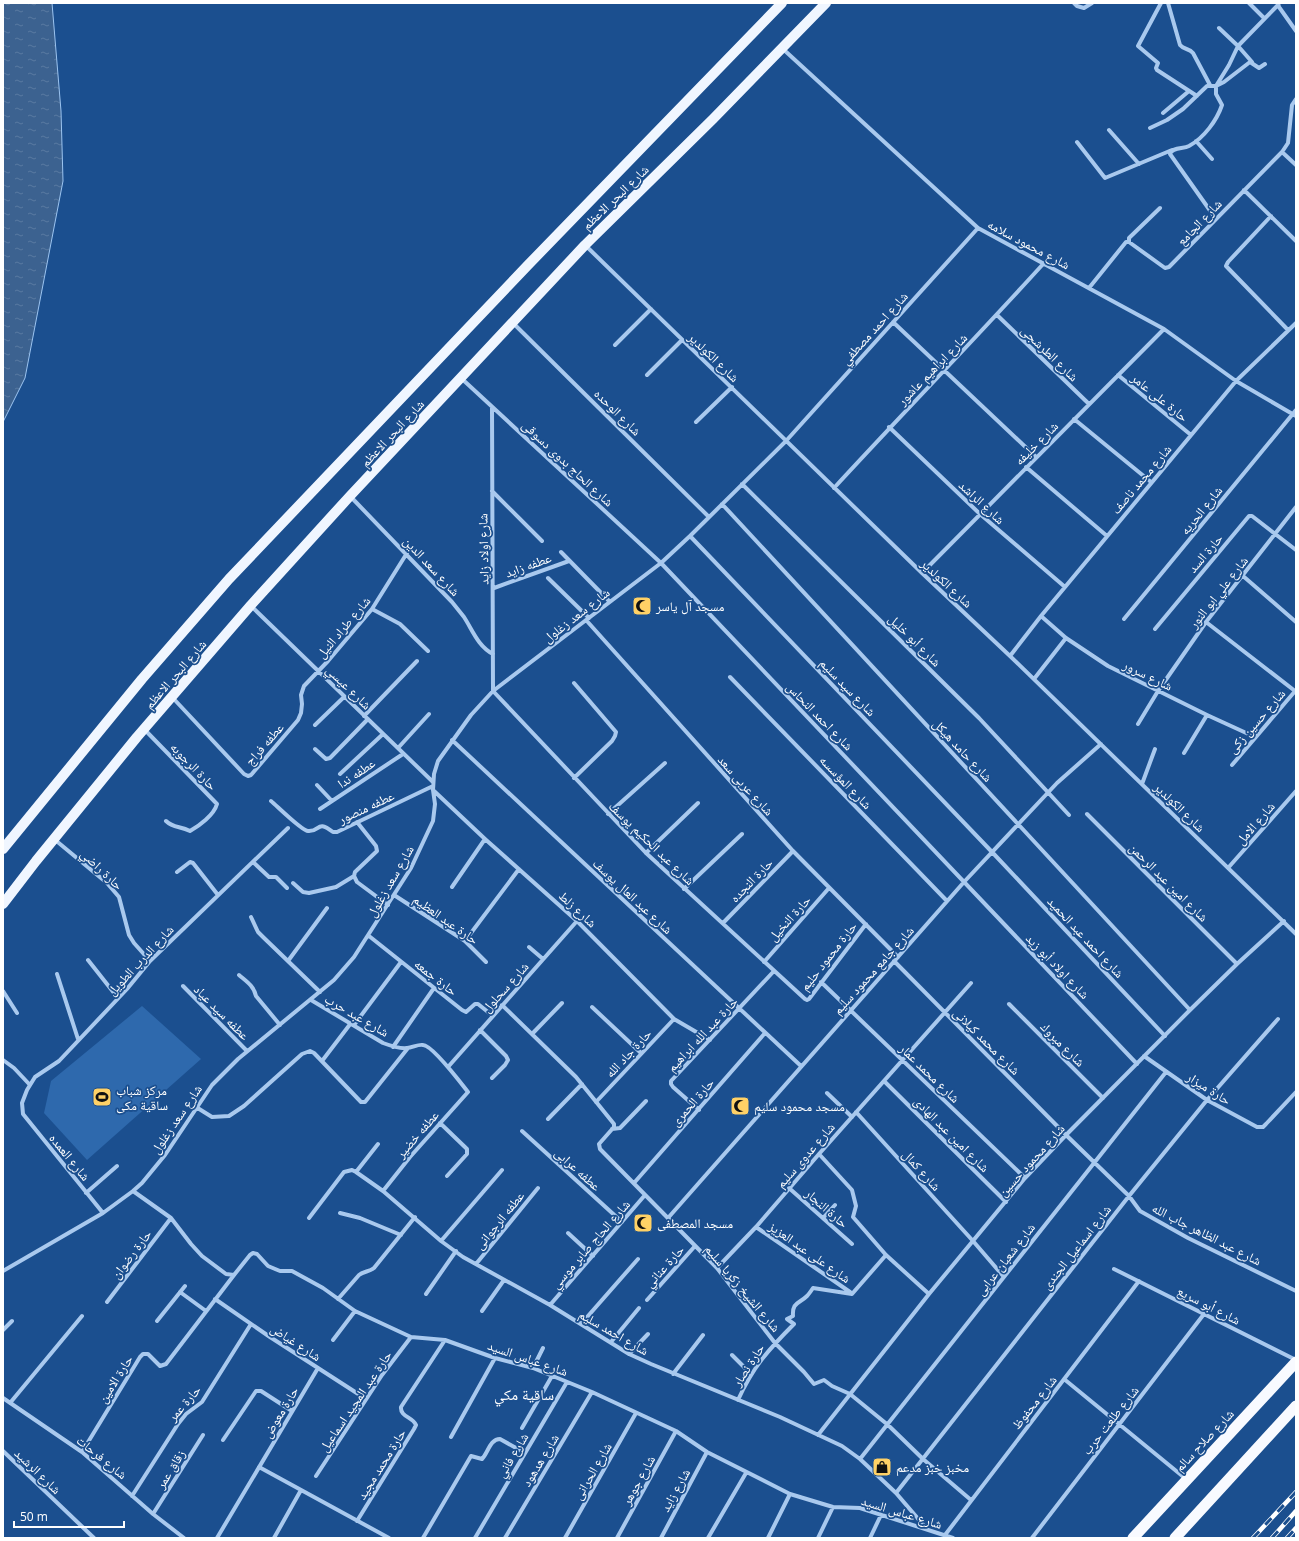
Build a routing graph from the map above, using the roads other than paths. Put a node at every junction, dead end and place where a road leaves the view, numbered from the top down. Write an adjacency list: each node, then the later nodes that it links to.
1 (782, 3): 150 (main road, شارع البحر الاعظم)
2 (826, 3): 13 (main road, شارع البحر الاعظم)
3 (1074, 3): 4 (street)
4 (1092, 3)
5 (1162, 3): 18 (street)
6 (1168, 3): 16 (street)
7 (1249, 3): 9 (street)
8 (1278, 4): 9 (street); 11 (street)
9 (1264, 18): 12 (street)
10 (1219, 28): 12 (street)
11 (1296, 31)
12 (1238, 46): 14 (street); 17 (street)
13 (783, 49): 35 (street, شارع محمود سلامه); 38 (main road, شارع البحر الاعظم)
14 (1252, 62): 15 (street); 17 (street)
15 (1265, 64)
16 (1210, 85): 17 (street); 19 (street)
17 (1216, 86): 24 (street)
18 (1189, 91): 19 (street); 21 (street)
19 (1197, 96): 22 (street)
20 (1296, 99): 27 (street, شارع الجامع)
21 (1163, 113)
22 (1150, 128)
23 (1109, 130): 29 (street)
24 (1196, 141): 26 (street); 28 (street)
25 (1076, 142): 29 (street)
26 (1172, 150): 29 (street); 34 (street)
27 (1282, 152): 30 (street); 31 (street, شارع الجامع)
28 (1212, 159)
29 (1139, 164)
30 (1296, 165)
31 (1244, 190): 33 (street); 34 (street, شارع الجامع)
32 (1160, 208): 37 (street)
33 (1271, 216): 36 (street); 47 (street)
34 (1216, 220): 37 (street, شارع الجامع)
35 (978, 228): 39 (street, شارع محمود سلامه); 44 (street, شارع احمد مصطفي)
36 (1296, 241)
37 (1128, 242): 40 (street)
38 (585, 245): 41 (street, شارع الكولدير); 43 (main road, شارع البحر الاعظم)
39 (1044, 263): 40 (street, شارع محمود سلامه); 42 (street, شارع ابراهيم عاشور)
40 (1089, 288): 46 (street, شارع محمود سلامه)
41 (651, 309): 48 (street, شارع الكولدير); 49 (street)
42 (997, 316): 50 (street, شارع ابراهيم عاشور); 56 (street, شارع الطرشجى)
43 (513, 322): 53 (main road, شارع البحر الاعظم); 74 (street, شارع الوحده)
44 (893, 322): 50 (street); 63 (street, شارع احمد مصطفي)
45 (1296, 323): 47 (street, شارع محمد ناصف)
46 (1164, 329): 52 (street, شارع خليفه); 54 (street, شارع محمود سلامه)
47 (1288, 330): 54 (street, شارع محمد ناصف)
48 (682, 340): 51 (street); 55 (street, شارع الكولدير)
49 (615, 345)
50 (943, 371): 61 (street, شارع ابراهيم عاشور); 64 (street)
51 (647, 375)
52 (1118, 375): 56 (street, شارع خليفه); 62 (street, حارة على عامر)
53 (461, 378): 57 (street, شارع الحاج بدوى دسوقى); 70 (main road, شارع البحر الاعظم)
54 (1236, 380): 58 (street, شارع محمود سلامه); 62 (street, شارع محمد ناصف)
55 (732, 387): 60 (street); 63 (street, شارع الكولدير)
56 (1089, 404): 59 (street, شارع خليفه)
57 (492, 407): 69 (street, شارع اولاد زايد); 83 (street, شارع الحاج بدوى دسوقى)
58 (1295, 413): 94 (street, شارع الحريه)
59 (1074, 419): 64 (street, شارع خليفه); 66 (street)
60 (696, 422)
61 (890, 428): 68 (street, شارع ابراهيم عاشور); 73 (street, شارع الراشد)
62 (1191, 435): 66 (street, شارع محمد ناصف)
63 (786, 441): 67 (street, شارع سعد زغلول); 68 (street, شارع الكولدير)
64 (1036, 457): 65 (street, شارع خليفه)
65 (1026, 467): 73 (street, شارع خليفه); 77 (street)
66 (1151, 482): 77 (street, شارع محمد ناصف)
67 (742, 484): 71 (street, شارع سعد زغلول); 135 (street, شارع أبو خليل)
68 (834, 488): 84 (street, شارع الكولدير)
69 (492, 490): 78 (street); 88 (street, شارع اولاد زايد)
70 (350, 496): 81 (street, شارع سعد الدين); 90 (main road, شارع البحر الاعظم)
71 (722, 504): 74 (street, شارع سعد زغلول); 145 (street, شارع حامد هيكل)
72 (1296, 508): 75 (street, شارع علي ابو النور)
73 (980, 514): 84 (street, شارع خليفه); 87 (street, شارع الراشد)
74 (709, 517): 76 (street, شارع سعد زغلول)
75 (1276, 534): 79 (street); 85 (street, شارع علي ابو النور); 97 (street, حارة السد)
76 (690, 536): 83 (street, شارع سعد زغلول); 152 (street, شارع سيد سليم)
77 (1107, 536): 87 (street, شارع محمد ناصف)
78 (542, 541)
79 (1296, 550)
80 (561, 552): 82 (street)
81 (407, 554): 91 (street, شارع طراد النيل); 100 (street, شارع سعد الدين)
82 (569, 560): 88 (street, عطفه زايد); 89 (street)
83 (661, 563): 89 (street, شارع سعد زغلول); 159 (street, شارع احمد النحاس)
84 (922, 573): 101 (street, شارع الكولدير)
85 (1243, 576): 95 (street, شارع علي ابو النور); 96 (street)
86 (548, 578): 93 (street, شارع عربى سعد)
87 (1065, 587): 92 (street, شارع محمد ناصف)
88 (494, 588): 100 (street, شارع اولاد زايد)
89 (609, 601): 93 (street, شارع سعد زغلول)
90 (251, 605): 103 (street, شارع عيسي); 111 (main road, شارع البحر الاعظم)
91 (372, 609): 99 (street); 103 (street, شارع طراد النيل)
92 (1041, 616): 98 (street, شارع سرور); 101 (street, شارع محمد ناصف)
93 (588, 619): 108 (street, شارع سعد زغلول); 151 (street, شارع عربى سعد)
94 (1124, 619)
95 (1206, 622): 107 (street); 109 (street, شارع علي ابو النور)
96 (1296, 622)
97 (1155, 629)
98 (1066, 638): 105 (street); 109 (street, شارع سرور)
99 (428, 651)
100 (494, 654): 108 (street, شارع اولاد زايد)
101 (1010, 656): 105 (street, شارع الكولدير)
102 (418, 661): 114 (street)
103 (318, 671): 110 (street, شارع عيسي); 111 (street, عطفه فراج)
104 (730, 677): 167 (street, شارع المؤسسه)
105 (1034, 679): 121 (street, شارع الكولدير)
106 (574, 683): 130 (street)
107 (1296, 690): 119 (street, شارع حسين زكى)
108 (493, 691): 120 (street, شارع سعد زغلول); 130 (street, شارع عبد الحكيم يوسف)
109 (1158, 691): 113 (street, شارع سرور); 115 (street, شارع علي ابو النور)
110 (344, 696): 114 (street, شارع عيسي); 116 (street)
111 (172, 697): 117 (main road, شارع البحر الاعظم)
112 (428, 714): 122 (street)
113 (1207, 715): 119 (street, شارع سرور); 125 (street)
114 (366, 718): 118 (street, شارع عيسي); 123 (street)
115 (1138, 724)
116 (315, 725)
117 (144, 729): 143 (street, حارة الرجوبه); 148 (main road, شارع البحر الاعظم)
118 (383, 734): 122 (street, شارع عيسي); 129 (street)
119 (1255, 737): 128 (street, شارع حسين زكى)
120 (452, 740): 133 (street, شارع سعد زغلول); 206 (street, شارع عبد العال يوسف)
121 (1101, 744): 131 (street, شارع الكولدير); 135 (street, شارع جامع محمود سليم)
122 (398, 748): 126 (street, شارع عيسي)
123 (315, 749)
124 (1155, 749): 131 (street)
125 (1184, 753)
126 (404, 754): 133 (street, شارع عيسي); 137 (street, عطفه ندا)
127 (665, 763): 140 (street)
128 (1232, 765)
129 (340, 774)
130 (574, 778): 140 (street, شارع عبد الحكيم يوسف)
131 (1142, 784): 155 (street, شارع الكولدير)
132 (317, 785): 137 (street)
133 (433, 786): 144 (street, عطفه منصور); 149 (street, شارع زلط); 166 (street, شارع سعد زغلول)
134 (1296, 791): 155 (street, شارع الامل)
135 (1048, 793): 142 (street, شارع أبو خليل); 145 (street, شارع جامع محمود سليم)
136 (271, 801): 144 (street, عطفه منصور)
137 (332, 802): 139 (street, عطفه ندا)
138 (698, 803): 153 (street)
139 (320, 809)
140 (608, 814): 153 (street, شارع عبد الحكيم يوسف)
141 (1087, 814): 189 (street, شارع امين عبد الرحمن)
142 (1069, 815)
143 (166, 820)
144 (357, 822): 158 (street)
145 (1019, 825): 152 (street, شارع جامع محمود سليم); 208 (street, شارع حامد هيكل)
146 (288, 828): 154 (street, شارع الدرب الطويل)
147 (742, 834): 164 (street)
148 (54, 839): 168 (main road, شارع البحر الاعظم); 183 (street, حارة راضي)
149 (485, 839): 156 (street, شارع زلط); 161 (street)
150 (3, 849)
151 (793, 851): 163 (street, شارع عربى سعد); 174 (street, حارة النجده)
152 (992, 852): 159 (street, شارع جامع محمود سليم); 219 (street, شارع احمد عبد الحميد)
153 (646, 853): 164 (street, شارع عبد الحكيم يوسف)
154 (253, 862): 162 (street); 165 (street, شارع الدرب الطويل)
155 (1228, 868): 173 (street, شارع الكولدير)
156 (519, 869): 172 (street, شارع زلط); 178 (street)
157 (177, 872): 165 (street)
158 (354, 876): 160 (street); 169 (street)
159 (964, 882): 167 (street, شارع جامع محمود سليم); 230 (street, شارع اولاد أبو زيد)
160 (293, 883)
161 (452, 886)
162 (287, 888)
163 (829, 888): 175 (street, شارع عربى سعد); 188 (street, حارة النخيل)
164 (684, 889): 174 (street, شارع عبد الحكيم يوسف)
165 (218, 895): 183 (street, شارع الدرب الطويل)
166 (394, 895): 169 (street, شارع سعد زغلول); 178 (street, حارة عبد العظيم)
167 (947, 901): 180 (street, شارع جامع محمود سليم)
168 (3, 904)
169 (388, 905): 177 (street, شارع سعد زغلول)
170 (327, 908): 184 (street)
171 (251, 917): 184 (street)
172 (577, 921): 181 (street, شارع سحلول); 212 (street, شارع زلط)
173 (1284, 922): 176 (street, شارع الكولدير); 189 (street, شارع محمود حسين)
174 (723, 923): 188 (street, شارع عبد الحكيم يوسف)
175 (866, 924): 180 (street, شارع عربى سعد); 193 (street, حارة محمود حليم)
176 (1296, 934)
177 (369, 936): 186 (street, حارة جمعه); 198 (street, شارع سعد زغلول)
178 (465, 941): 187 (street, حارة عبد العظيم)
179 (529, 947): 181 (street)
180 (898, 956): 185 (street, شارع جامع محمود سليم)
181 (543, 959): 204 (street, شارع سحلول)
182 (88, 960): 199 (street)
183 (150, 961): 199 (street, شارع الدرب الطويل)
184 (288, 961): 198 (street)
185 (894, 961): 207 (street, شارع جامع محمود سليم); 209 (street, شارع محمد كيلانى)
186 (401, 962): 196 (street, حارة جمعه); 214 (street)
187 (486, 962)
188 (764, 962): 190 (street, شارع عبد الحكيم يوسف)
189 (1237, 964): 208 (street, شارع محمود حسين)
190 (774, 971): 201 (street, شارع عبد الحكيم يوسف); 206 (street, حارة عبد الله ابراهيم)
191 (57, 974): 220 (street)
192 (239, 975): 215 (street)
193 (821, 982): 201 (street, حارة محمود حليم); 207 (street, شارع محمد عمار)
194 (971, 983): 209 (street, شارع عدوى سليم)
195 (183, 986): 224 (street, عطفه سيد عياد)
196 (434, 988): 211 (street, حارة جمعه); 222 (street)
197 (3, 991): 210 (street)
198 (320, 992): 200 (street, شارع سعد زغلول)
199 (118, 998): 220 (street, شارع الدرب الطويل)
200 (311, 1000): 214 (street, شارع عبد حرب); 215 (street, شارع سعد زغلول)
201 (807, 1000)
202 (562, 1002): 218 (street)
203 (1009, 1004): 241 (street, شارع مبروك)
204 (502, 1005): 211 (street, شارع سحلول); 218 (street)
205 (592, 1007): 225 (street)
206 (740, 1009): 217 (street, شارع عبد العال يوسف); 221 (street, حارة عبد الله ابراهيم)
207 (851, 1010): 228 (street, شارع محمد عمار); 231 (street, شارع جامع محمود سليم)
208 (1190, 1010): 219 (street, شارع محمود حسين)
209 (945, 1012): 228 (street, شارع عدوى سليم); 254 (street, شارع محمد كيلانى)
210 (17, 1013)
211 (493, 1016): 216 (street, شارع سحلول)
212 (674, 1018): 221 (street, شارع زلط); 225 (street, حارة جاد الله)
213 (1278, 1019): 242 (street, شارع اسماعيل الجندى)
214 (352, 1024): 222 (street, شارع عبد حرب); 229 (street)
215 (280, 1025): 224 (street, شارع سعد زغلول)
216 (480, 1030): 232 (street, شارع سحلول); 234 (street)
217 (765, 1033): 231 (street, شارع عبد العال يوسف); 246 (street, حارة الحمرى)
218 (532, 1034): 236 (street)
219 (1165, 1036): 226 (street, شارع محمود حسين)
220 (78, 1039): 237 (street, شارع الدرب الطويل)
221 (710, 1040): 246 (street, حارة عبد الله ابراهيم)
222 (393, 1047): 223 (street, شارع عبد حرب)
223 (409, 1048): 229 (street); 232 (street, شارع عبد حرب)
224 (247, 1051): 245 (street, شارع سعد زغلول)
225 (642, 1053): 244 (street, حارة جاد الله)
226 (1144, 1056): 230 (street, شارع محمود حسين); 233 (street, حارة ميزار)
227 (3, 1060): 237 (street)
228 (902, 1060): 235 (street, شارع عدوى سليم); 262 (street, شارع محمد عمار)
229 (322, 1061): 245 (street)
230 (1137, 1064): 241 (street, شارع محمود حسين)
231 (801, 1066): 278 (street, شارع جامع محمود سليم)
232 (448, 1067): 238 (street, شارع عبد حرب)
233 (1166, 1072): 242 (street, حارة ميزار); 257 (street, شارع شعبان عرابى)
234 (492, 1078)
235 (884, 1081): 247 (street, شارع عدوى سليم); 271 (street, شارع امين عبد الهادى)
236 (582, 1084): 244 (street); 250 (street)
237 (30, 1085): 248 (street, شارع الدرب الطويل)
238 (468, 1092): 251 (street, عطفه خضير)
239 (1296, 1092): 242 (street, حارة ميزار)
240 (827, 1093): 249 (street)
241 (1103, 1098): 254 (street, شارع محمود حسين)
242 (1207, 1100): 270 (street, شارع اسماعيل الجندى)
243 (646, 1101): 252 (street)
244 (596, 1102): 252 (street)
245 (196, 1107): 266 (street, شارع سعد زغلول)
246 (699, 1110): 263 (street, حارة الحمرى)
247 (856, 1112): 249 (street, شارع عدوى سليم); 285 (street, شارع كمال)
248 (23, 1114): 268 (street, شارع العمده)
249 (852, 1117): 256 (street, شارع عدوى سليم)
250 (548, 1119)
251 (440, 1123): 261 (street); 267 (street, عطفه خضير)
252 (612, 1129): 263 (street, شارع الشيخ زكريا سليم)
253 (522, 1131): 280 (street, عطفه عرابى)
254 (1066, 1135): 257 (street, شارع عبد الظاهر جاب الله); 262 (street, شارع محمود حسين)
255 (378, 1144): 260 (street)
256 (819, 1154): 265 (street, شارع عدوى سليم); 289 (street)
257 (1095, 1163): 270 (street, شارع عبد الظاهر جاب الله); 297 (street, شارع شعبان عرابى)
258 (117, 1166): 268 (street)
259 (502, 1170): 284 (street)
260 (356, 1172): 267 (street, شارع احمد سليم); 277 (street)
261 (447, 1176)
262 (1025, 1178): 271 (street, شارع محمود حسين)
263 (634, 1183): 269 (street, شارع الشيخ زكريا سليم)
264 (538, 1188): 292 (street, عطفه الرجوانى)
265 (789, 1188): 279 (street, حارة النجار); 281 (street, شارع عدوى سليم)
266 (133, 1191): 273 (street, شارع سعد زغلول); 276 (street)
267 (383, 1191): 275 (street, شارع احمد سليم)
268 (86, 1193): 273 (street, شارع العمده)
269 (645, 1195): 278 (street, شارع الشيخ زكريا سليم); 280 (street, شارع الحاج صابر موسي)
270 (1129, 1196): 301 (street, شارع عبد الظاهر جاب الله); 363 (street, شارع اسماعيل الجندى)
271 (1006, 1202): 285 (street, شارع محمود حسين)
272 (834, 1205): 279 (street)
273 (103, 1213): 295 (street, شارع سعد زغلول)
274 (340, 1213): 283 (street)
275 (415, 1217): 283 (street); 284 (street, شارع احمد سليم)
276 (171, 1218): 296 (street); 309 (street, حارة رضوان)
277 (309, 1218)
278 (668, 1218): 287 (street, شارع الشيخ زكريا سليم)
279 (823, 1218): 286 (street, حارة النجار)
280 (622, 1222): 290 (street, شارع الحاج صابر موسي)
281 (756, 1227): 293 (street, شارع عدوى سليم); 304 (street, شارع على عبد العزيز)
282 (568, 1233): 290 (street)
283 (400, 1235): 307 (street)
284 (441, 1241): 288 (street, شارع احمد سليم)
285 (973, 1241): 297 (street, شارع كمال); 305 (street, شارع محمود حسين)
286 (852, 1244)
287 (696, 1246): 293 (street, شارع الشيخ زكريا سليم); 308 (street, حارة عناني)
288 (456, 1251): 292 (street, شارع احمد سليم); 303 (street)
289 (886, 1255): 304 (street); 305 (street)
290 (593, 1256): 310 (street, شارع الحاج صابر موسي)
291 (638, 1259): 320 (street)
292 (476, 1264): 298 (street, شارع احمد سليم)
293 (717, 1268): 328 (street, شارع الشيخ زكريا سليم)
294 (1114, 1269): 299 (street, شارع أبو سريع)
295 (3, 1271)
296 (234, 1275): 306 (street, حارة الامين); 307 (street, شارع عباس السيد)
297 (1004, 1277): 350 (street, شارع شعبان عرابى)
298 (504, 1280): 310 (street, شارع احمد سليم); 314 (street)
299 (1139, 1281): 315 (street, شارع أبو سريع); 339 (street, شارع محفوظ)
300 (185, 1286): 302 (street)
301 (1296, 1291)
302 (180, 1292): 312 (street); 318 (street)
303 (426, 1294)
304 (852, 1294): 328 (street, حارة نصار)
305 (929, 1294): 342 (street, شارع محمود حسين)
306 (215, 1299): 312 (street, حارة الامين); 319 (street, شارع غياض)
307 (338, 1299): 313 (street, شارع عباس السيد)
308 (646, 1300)
309 (107, 1302)
310 (550, 1305): 320 (street, شارع احمد سليم)
311 (639, 1308): 327 (street)
312 (206, 1311): 359 (street, حارة الامين)
313 (355, 1311): 324 (street, شارع عباس السيد); 325 (street)
314 (482, 1311)
315 (1204, 1314): 333 (street, شارع أبو سريع); 351 (street, شارع طلعت حرب)
316 (82, 1316): 346 (street)
317 (12, 1321): 321 (street)
318 (157, 1321)
319 (251, 1324): 334 (street, شارع غياض); 371 (street, حارة عمر)
320 (581, 1324): 327 (street, شارع احمد سليم)
321 (3, 1330)
322 (648, 1334): 330 (street)
323 (703, 1335): 336 (street)
324 (411, 1337): 326 (street, شارع عباس السيد); 344 (street, حارة عبد المجيد اسماعيل)
325 (333, 1340)
326 (445, 1340): 332 (street, شارع عباس السيد); 376 (street, حارة محمد مجيد)
327 (611, 1342): 330 (street, شارع احمد سليم)
328 (775, 1343): 337 (street, حارة نصار); 342 (street, شارع الشيخ زكريا سليم)
329 (543, 1348): 335 (street)
330 (629, 1354): 336 (street, شارع احمد سليم)
331 (732, 1355): 337 (street)
332 (495, 1358): 335 (street, شارع عباس السيد); 356 (street)
333 (1296, 1361): 367 (highway, شارع صلاح سالم)
334 (318, 1368): 344 (street, شارع غياض); 348 (street, حارة معوض)
335 (533, 1368): 338 (street, شارع عباس السيد)
336 (674, 1374): 345 (street, شارع احمد سليم)
337 (751, 1374): 345 (street, حارة نصار)
338 (552, 1376): 340 (street, شارع عباس السيد); 352 (street)
339 (1064, 1379): 351 (street); 372 (street, شارع محفوظ)
340 (567, 1382): 341 (street, شارع عباس السيد); 361 (street, شارع فاني)
341 (592, 1392): 349 (street, شارع عباس السيد); 386 (street, شارع هدهود)
342 (850, 1394): 350 (street, شارع الشيخ زكريا سليم); 355 (street, شارع محمود حسين)
343 (3, 1398): 346 (street, شارع فرحات)
344 (366, 1399): 366 (street, حارة عبد المجيد اسماعيل)
345 (738, 1400): 355 (street, شارع احمد سليم)
346 (10, 1403): 359 (street, شارع فرحات)
347 (1296, 1406): 397 (highway)
348 (292, 1412): 357 (street); 364 (street, حارة معوض)
349 (636, 1413): 353 (street, شارع عباس السيد); 387 (street, شارع الحرانى)
350 (888, 1425): 362 (street, شارع شعبان عرابى); 363 (street, شارع الشيخ زكريا سليم)
351 (1120, 1425): 367 (street); 395 (street, شارع طلعت حرب)
352 (522, 1428)
353 (676, 1431): 360 (street, شارع عباس السيد); 388 (street, شارع جوهر)
354 (204, 1435): 374 (street, زقاق عمر)
355 (818, 1435): 362 (street, شارع احمد سليم)
356 (451, 1437)
357 (223, 1440)
358 (3, 1451): 379 (street, شارع الرشيد)
359 (82, 1452): 371 (street, شارع فرحات)
360 (708, 1452): 365 (street, شارع عباس السيد); 389 (street, شارع زايد)
361 (525, 1453): 384 (street); 385 (street, شارع فاني)
362 (860, 1459): 369 (street, شارع احمد سليم)
363 (923, 1459): 369 (street, شارع اسماعيل الجندى); 372 (street, شارع الشيخ زكريا سليم)
364 (259, 1466): 368 (street); 381 (street, حارة معوض)
365 (746, 1473): 370 (street, شارع عباس السيد); 390 (street)
366 (316, 1476)
367 (1186, 1480): 396 (highway, شارع صلاح سالم)
368 (301, 1490): 376 (street); 382 (street)
369 (896, 1493): 377 (street, شارع احمد سليم)
370 (790, 1494): 373 (street, شارع عباس السيد); 391 (street)
371 (132, 1496): 374 (street, شارع فرحات)
372 (971, 1500): 378 (street, شارع محفوظ)
373 (833, 1507): 375 (street, شارع عباس السيد); 392 (street)
374 (153, 1514): 380 (street, شارع فرحات)
375 (881, 1515): 377 (street, شارع عباس السيد); 393 (street)
376 (357, 1521): 383 (street)
377 (927, 1530): 378 (street, شارع عباس السيد)
378 (945, 1536): 394 (street, شارع عباس السيد)
379 (94, 1538)
380 (184, 1538)
381 (217, 1538)
382 (274, 1538)
383 (389, 1538)
384 (423, 1538)
385 (474, 1538)
386 (506, 1538)
387 (565, 1538)
388 (618, 1538)
389 (661, 1538)
390 (708, 1538)
391 (768, 1538)
392 (818, 1538)
393 (870, 1538)
394 (953, 1538)
395 (1032, 1538)
396 (1133, 1538)
397 (1175, 1538)

